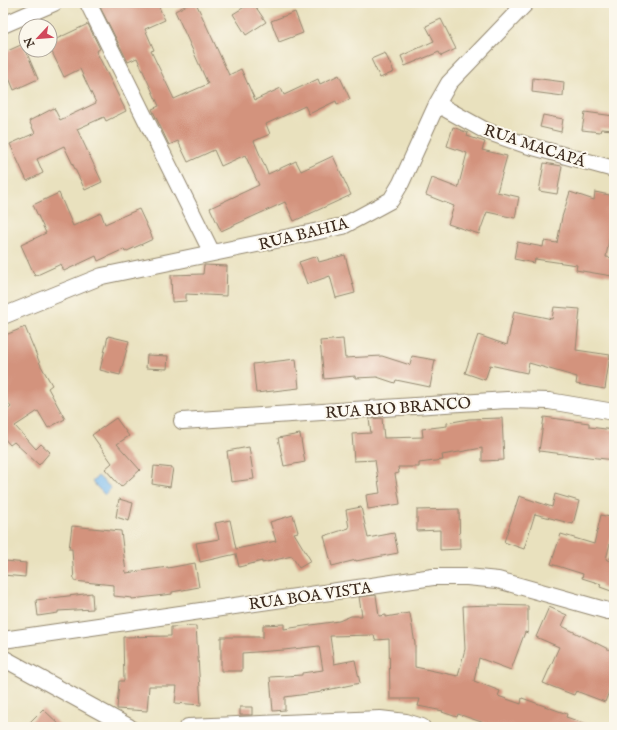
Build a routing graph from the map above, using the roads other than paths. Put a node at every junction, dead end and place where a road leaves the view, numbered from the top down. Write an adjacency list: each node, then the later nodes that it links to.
1 (54, 3): 4 (street)
2 (88, 3): 7 (street)
3 (526, 3): 5 (street, RUA BAHIA)
4 (3, 25)
5 (437, 104): 6 (street, RUA MACAPÁ); 7 (street, RUA BAHIA)
6 (614, 170)
7 (212, 253): 8 (street, RUA BAHIA)
8 (3, 316)
9 (614, 412): 10 (street, RUA RIO BRANCO)
10 (182, 421)
11 (614, 612): 12 (street, RUA BOA VISTA)
12 (3, 640)
13 (3, 658): 14 (street)
14 (129, 727)
15 (188, 727): 16 (street)
16 (422, 727)

